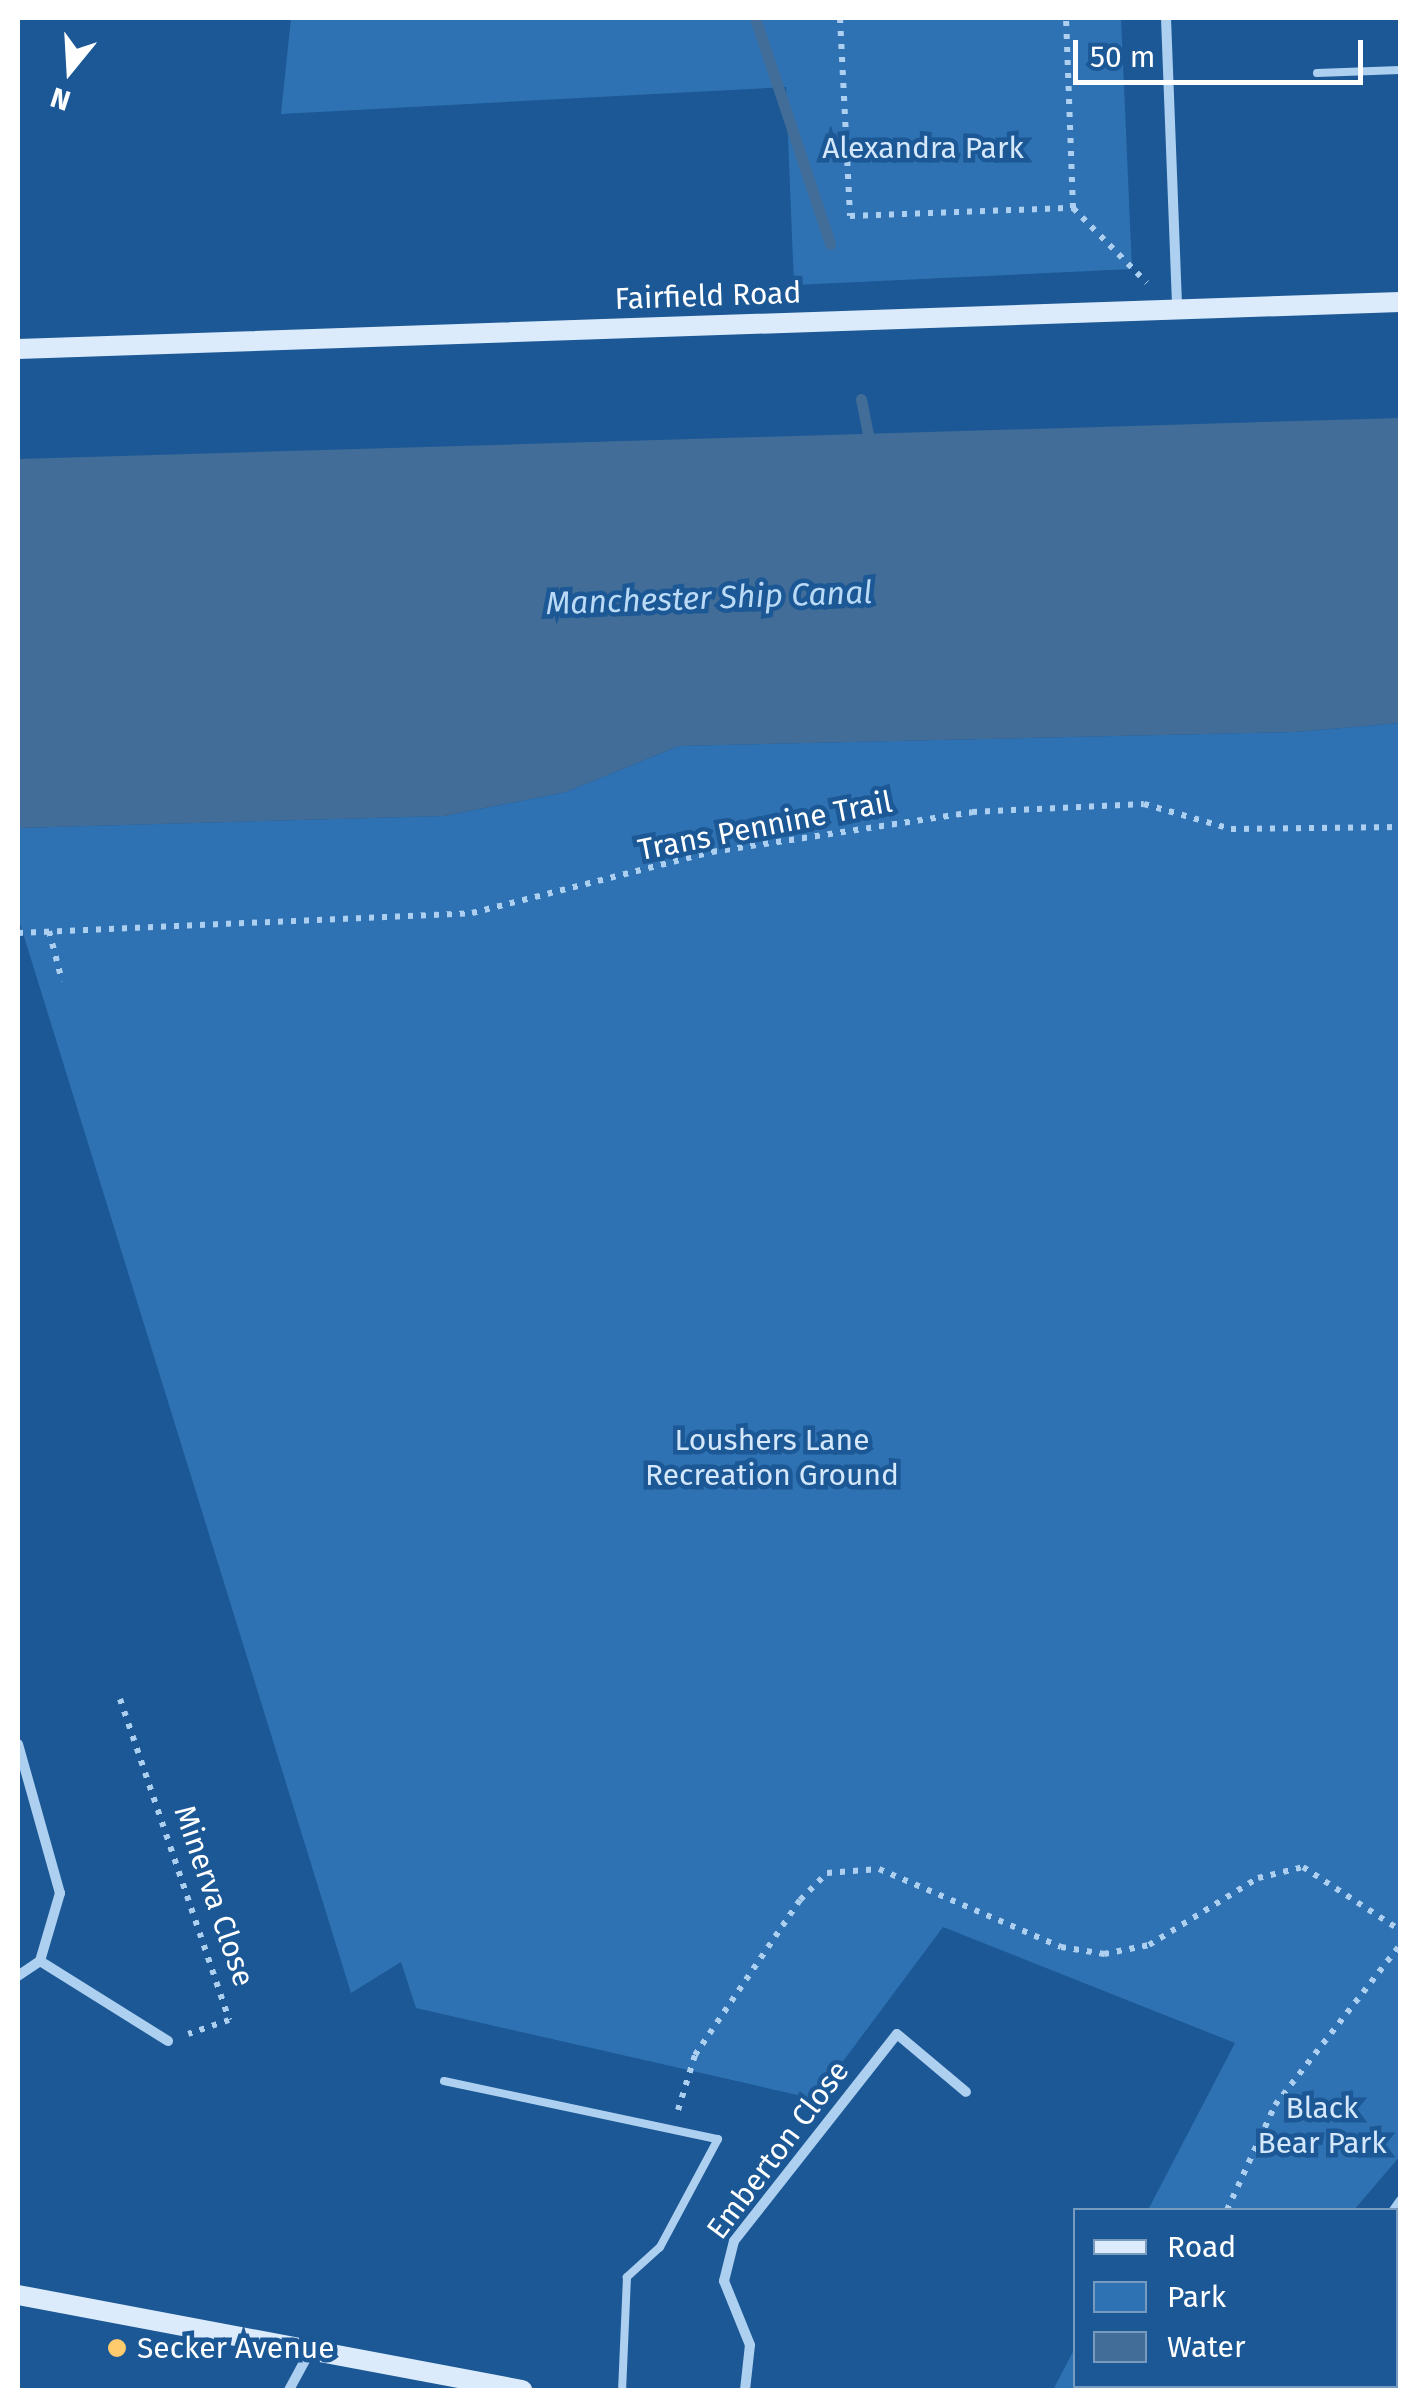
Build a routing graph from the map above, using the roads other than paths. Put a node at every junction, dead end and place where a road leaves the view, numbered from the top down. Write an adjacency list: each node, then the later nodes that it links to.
1 (1166, 18): 5 (street)
2 (1400, 70): 3 (lane)
3 (1317, 72)
4 (1400, 302): 5 (main road, Fairfield Road)
5 (1178, 311): 6 (main road, Fairfield Road)
6 (18, 349)
7 (18, 1744): 8 (street)
8 (40, 1961): 9 (street); 10 (street)
9 (18, 1976)
10 (168, 2042)
11 (444, 2081): 17 (lane)
12 (966, 2092): 18 (street, Emberton Close)
13 (18, 2295): 14 (main road)
14 (310, 2351): 15 (street); 16 (main road)
15 (289, 2390)
16 (522, 2390)
17 (622, 2390)
18 (745, 2390)

